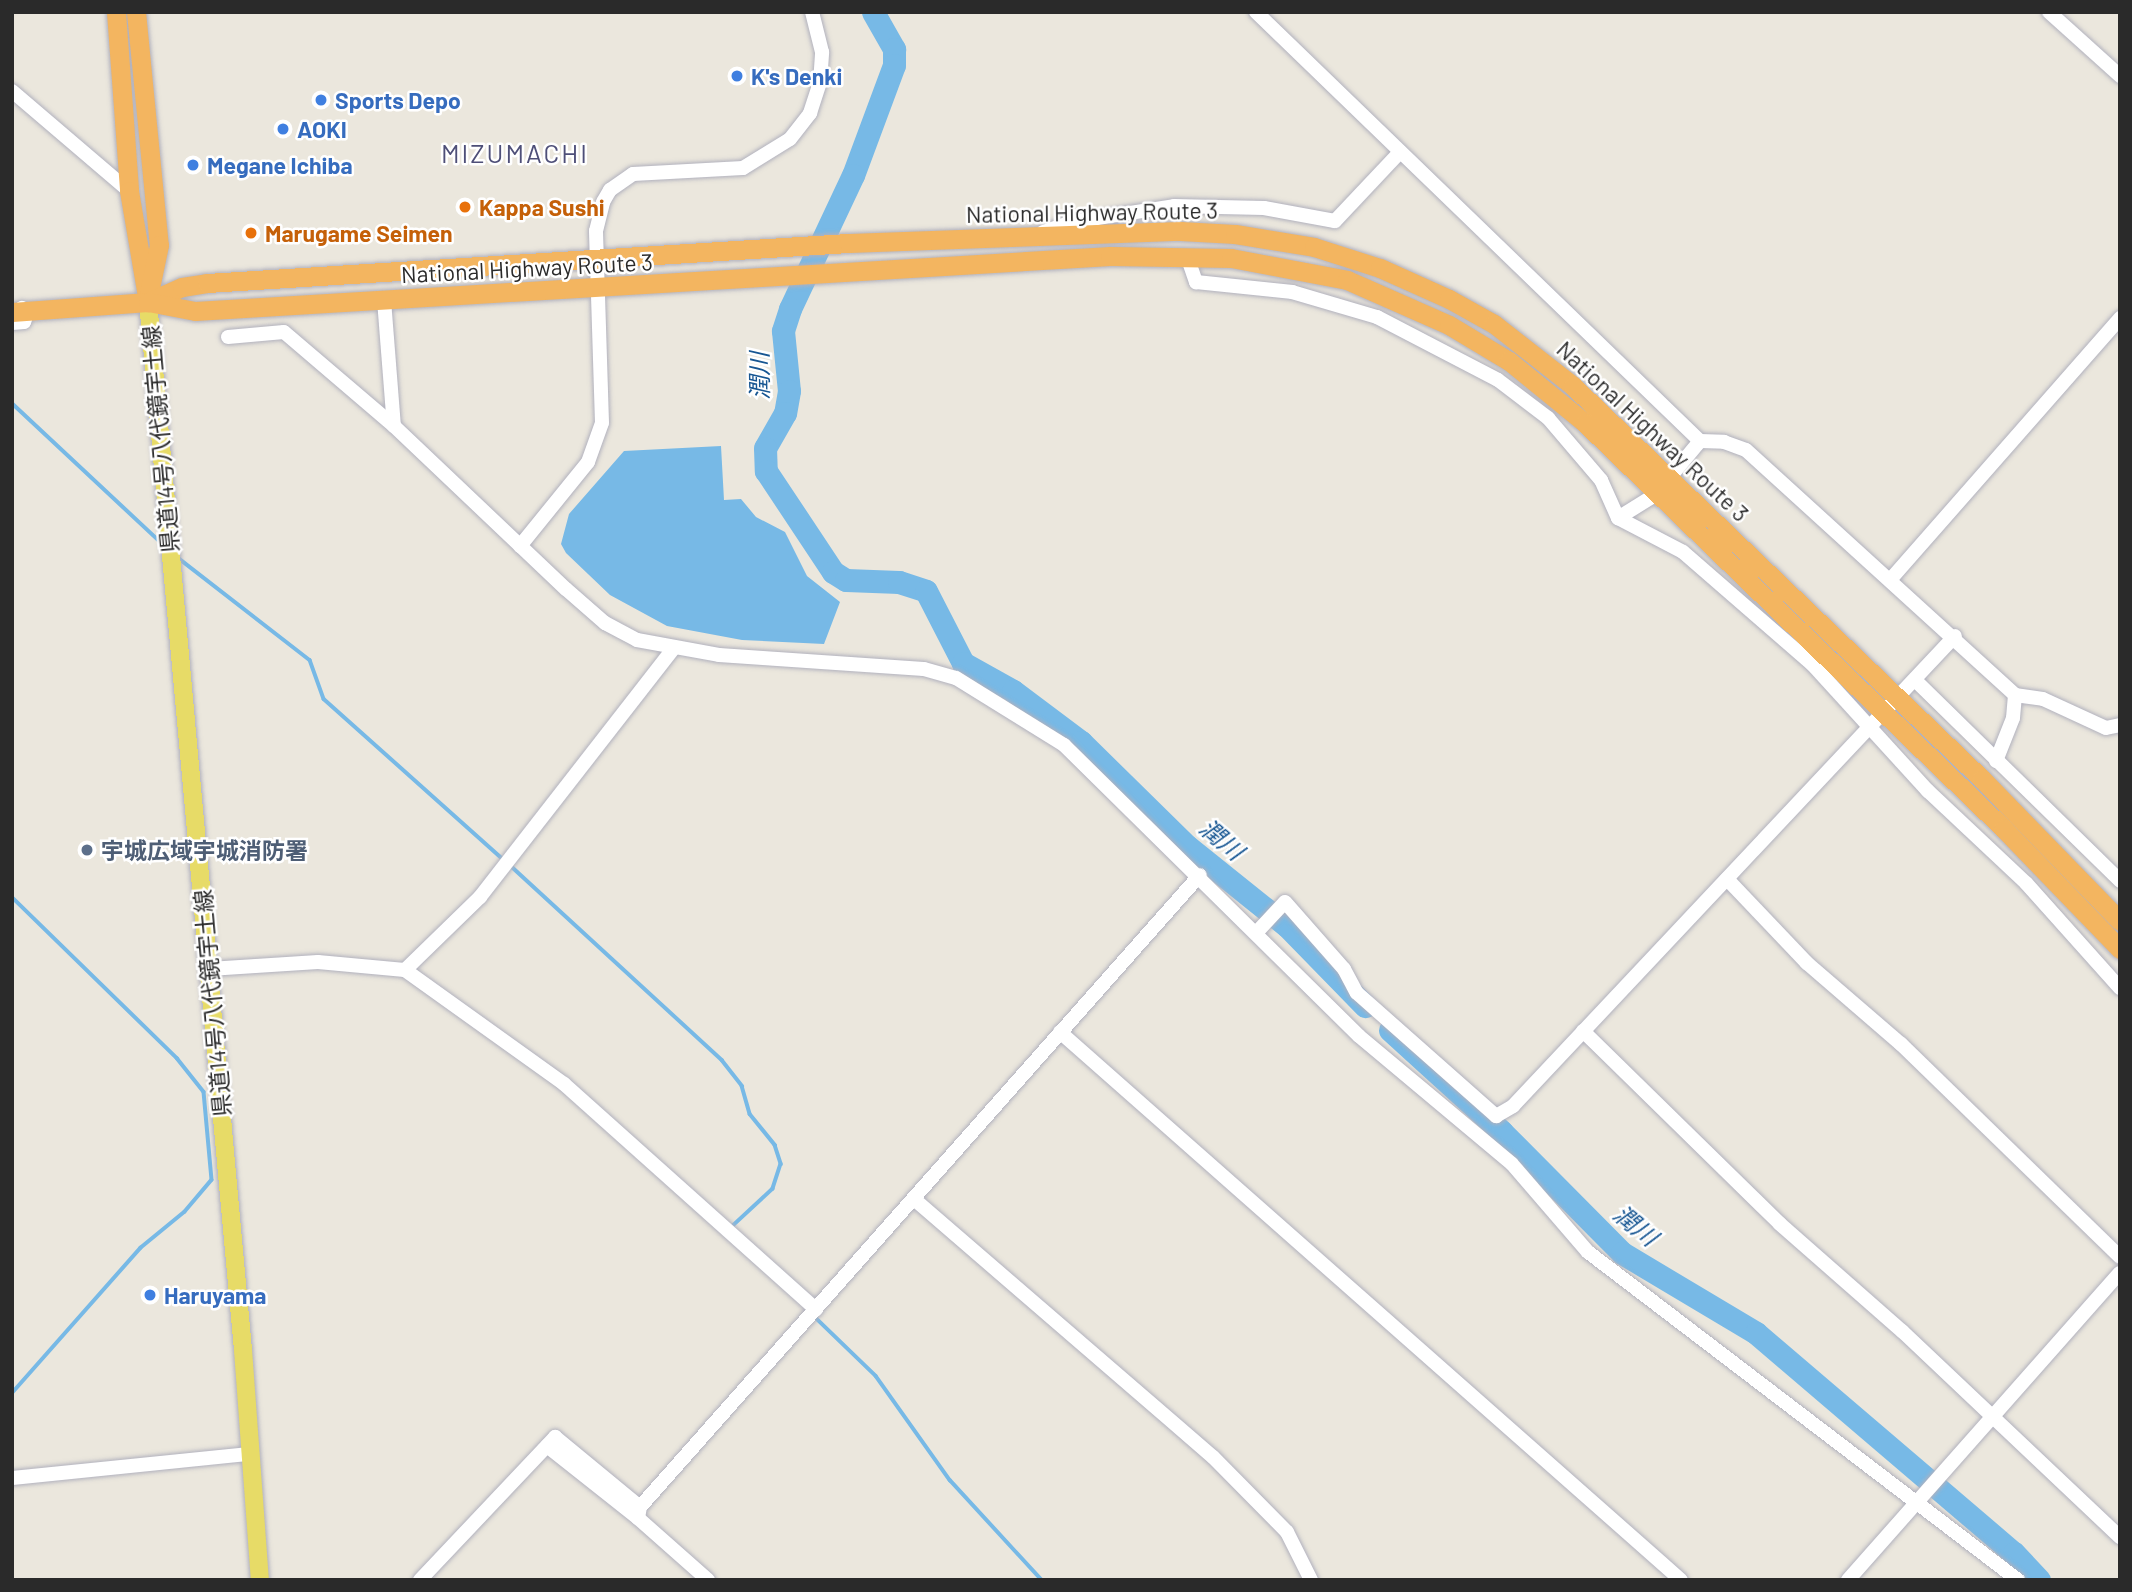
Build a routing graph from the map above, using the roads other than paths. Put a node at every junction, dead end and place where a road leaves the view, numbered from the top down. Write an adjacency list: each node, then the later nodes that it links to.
1 (116, 12): 9 (highway)
2 (136, 12): 15 (highway)
3 (812, 12): 12 (street)
4 (1256, 12): 8 (street)
5 (2049, 12): 6 (street)
6 (2120, 76)
7 (12, 90): 9 (street)
8 (1399, 152): 10 (street); 20 (street)
9 (129, 191): 15 (highway)
10 (1027, 238): 12 (highway, National Highway Route 3); 21 (highway, National Highway Route 3)
11 (1186, 256): 13 (highway, National Highway Route 3); 22 (highway, National Highway Route 3); 23 (street)
12 (597, 261): 13 (street); 15 (highway, National Highway Route 3)
13 (598, 289): 14 (highway, National Highway Route 3); 24 (street)
14 (384, 300): 15 (highway, National Highway Route 3); 19 (street)
15 (148, 302): 16 (highway); 40 (main road, 県道14号八代鏡宇土線)
16 (16, 312)
17 (2120, 318): 25 (street)
18 (228, 337): 19 (street)
19 (394, 426): 24 (street)
20 (1700, 441): 21 (street); 25 (street)
21 (1669, 478): 22 (street); 30 (highway, National Highway Route 3)
22 (1656, 495): 23 (street); 31 (highway, National Highway Route 3)
23 (1618, 518): 31 (street)
24 (520, 546): 27 (street)
25 (1890, 580): 26 (street)
26 (1955, 636): 28 (street); 29 (street)
27 (674, 648): 34 (street); 41 (street)
28 (1916, 681): 30 (street); 33 (street)
29 (2015, 695): 32 (street); 33 (street)
30 (1898, 699): 31 (street); 37 (highway, National Highway Route 3)
31 (1878, 720): 35 (street); 39 (highway, National Highway Route 3); 42 (street)
32 (2120, 725)
33 (1996, 761): 36 (street)
34 (1200, 875): 38 (street); 44 (street)
35 (1727, 879): 43 (street); 46 (street)
36 (2120, 881)
37 (2120, 921)
38 (1259, 930): 43 (street); 52 (street)
39 (2120, 949)
40 (209, 969): 41 (street); 50 (main road, 県道14号八代鏡宇土線)
41 (405, 970): 48 (street)
42 (2120, 988)
43 (1583, 1031): 49 (street)
44 (1060, 1032): 45 (street); 59 (street)
45 (914, 1199): 48 (street); 58 (street)
46 (2120, 1257)
47 (2120, 1273): 49 (street)
48 (816, 1309): 53 (street)
49 (1989, 1417): 52 (street); 54 (street)
50 (250, 1454): 51 (street); 55 (main road, 県道14号八代鏡宇土線)
51 (12, 1478)
52 (1916, 1499): 60 (street); 61 (street)
53 (639, 1512): 56 (street); 57 (street)
54 (2120, 1537)
55 (260, 1580)
56 (420, 1580)
57 (708, 1580)
58 (1311, 1580)
59 (1681, 1580)
60 (1847, 1580)
61 (2018, 1580)

